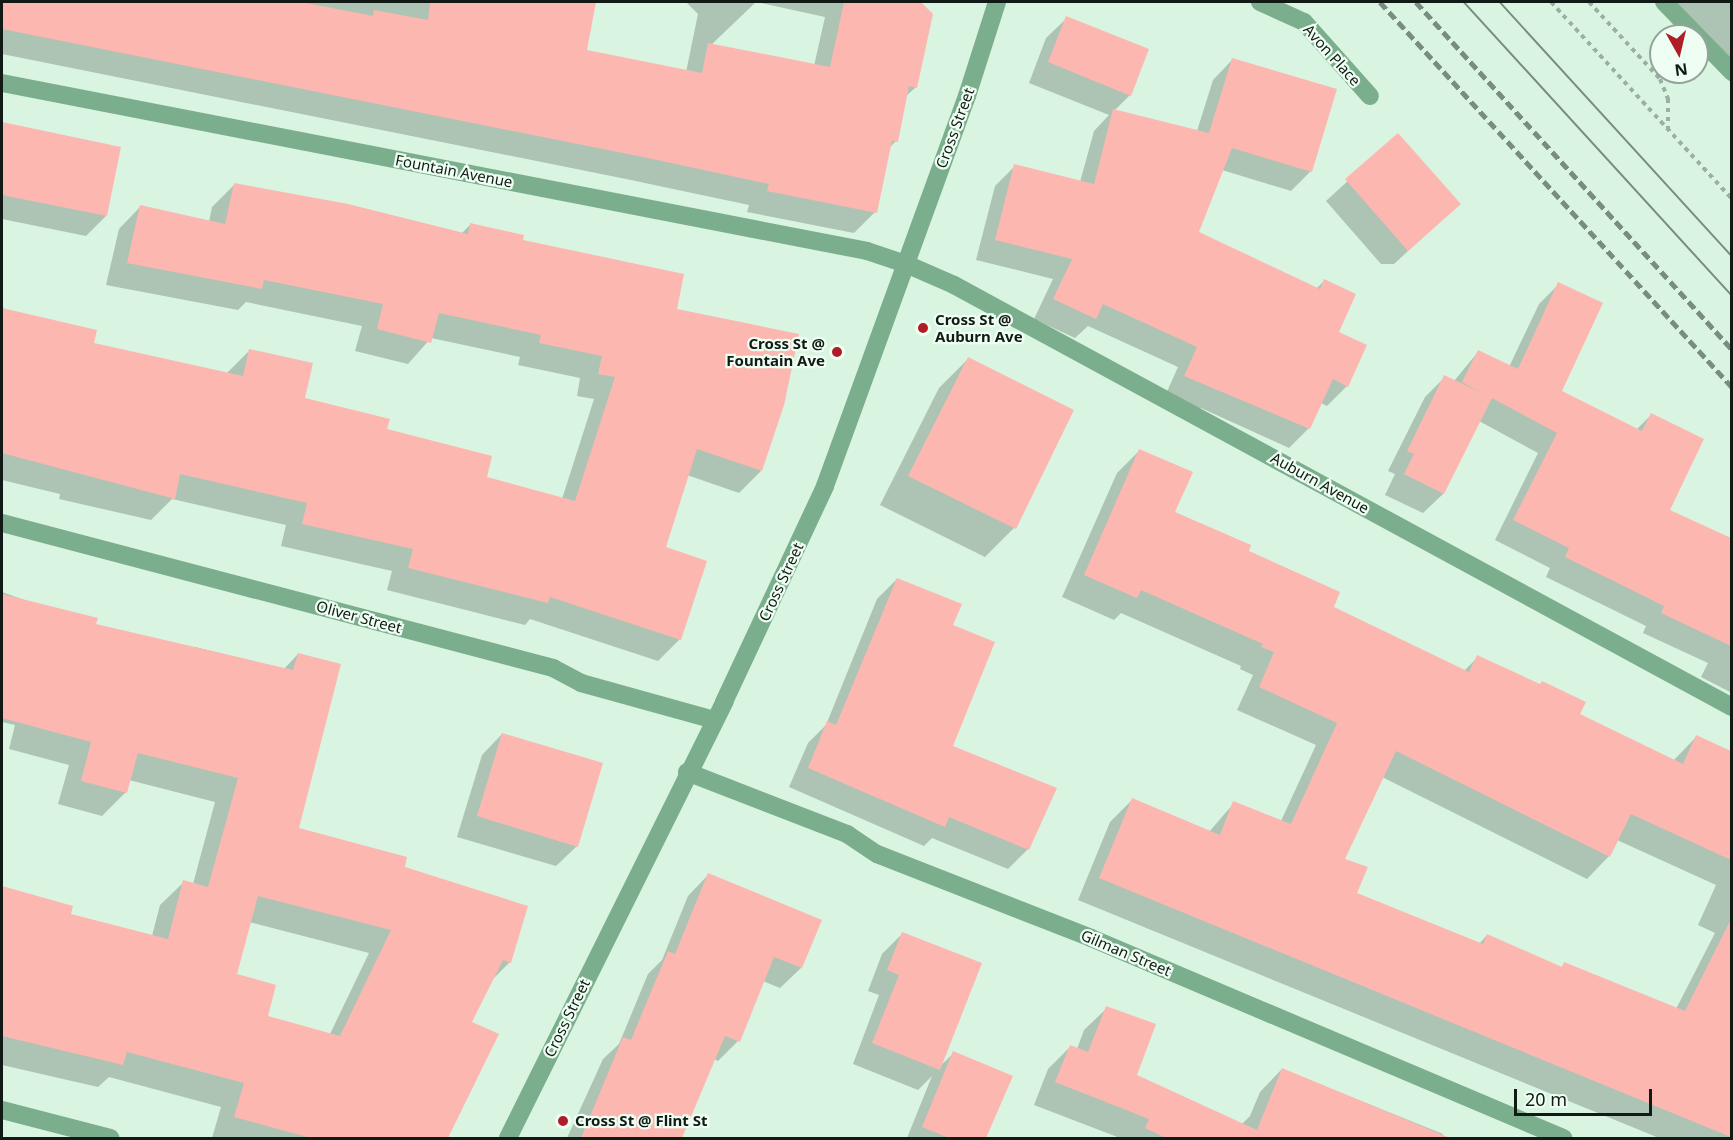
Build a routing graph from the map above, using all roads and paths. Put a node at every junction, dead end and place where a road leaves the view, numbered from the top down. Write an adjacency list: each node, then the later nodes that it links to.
1 (997, 2): 11 (street, Cross Street)
2 (1260, 2): 8 (street, Avon Place)
3 (1551, 2): 9 (path)
4 (1589, 2): 9 (path)
5 (1664, 2): 6 (street)
6 (1731, 72)
7 (2, 83): 11 (street, Fountain Avenue)
8 (1370, 96)
9 (1668, 130): 10 (path)
10 (1731, 199)
11 (906, 264): 13 (street, Auburn Avenue); 14 (street, Cross Street)
12 (2, 523): 14 (street, Oliver Street)
13 (1731, 707)
14 (714, 720): 15 (street, Cross Street)
15 (687, 772): 18 (street, Cross Street); 19 (street, Gilman Street)
16 (2, 1110): 17 (street)
17 (110, 1138)
18 (508, 1138)
19 (1563, 1138)

